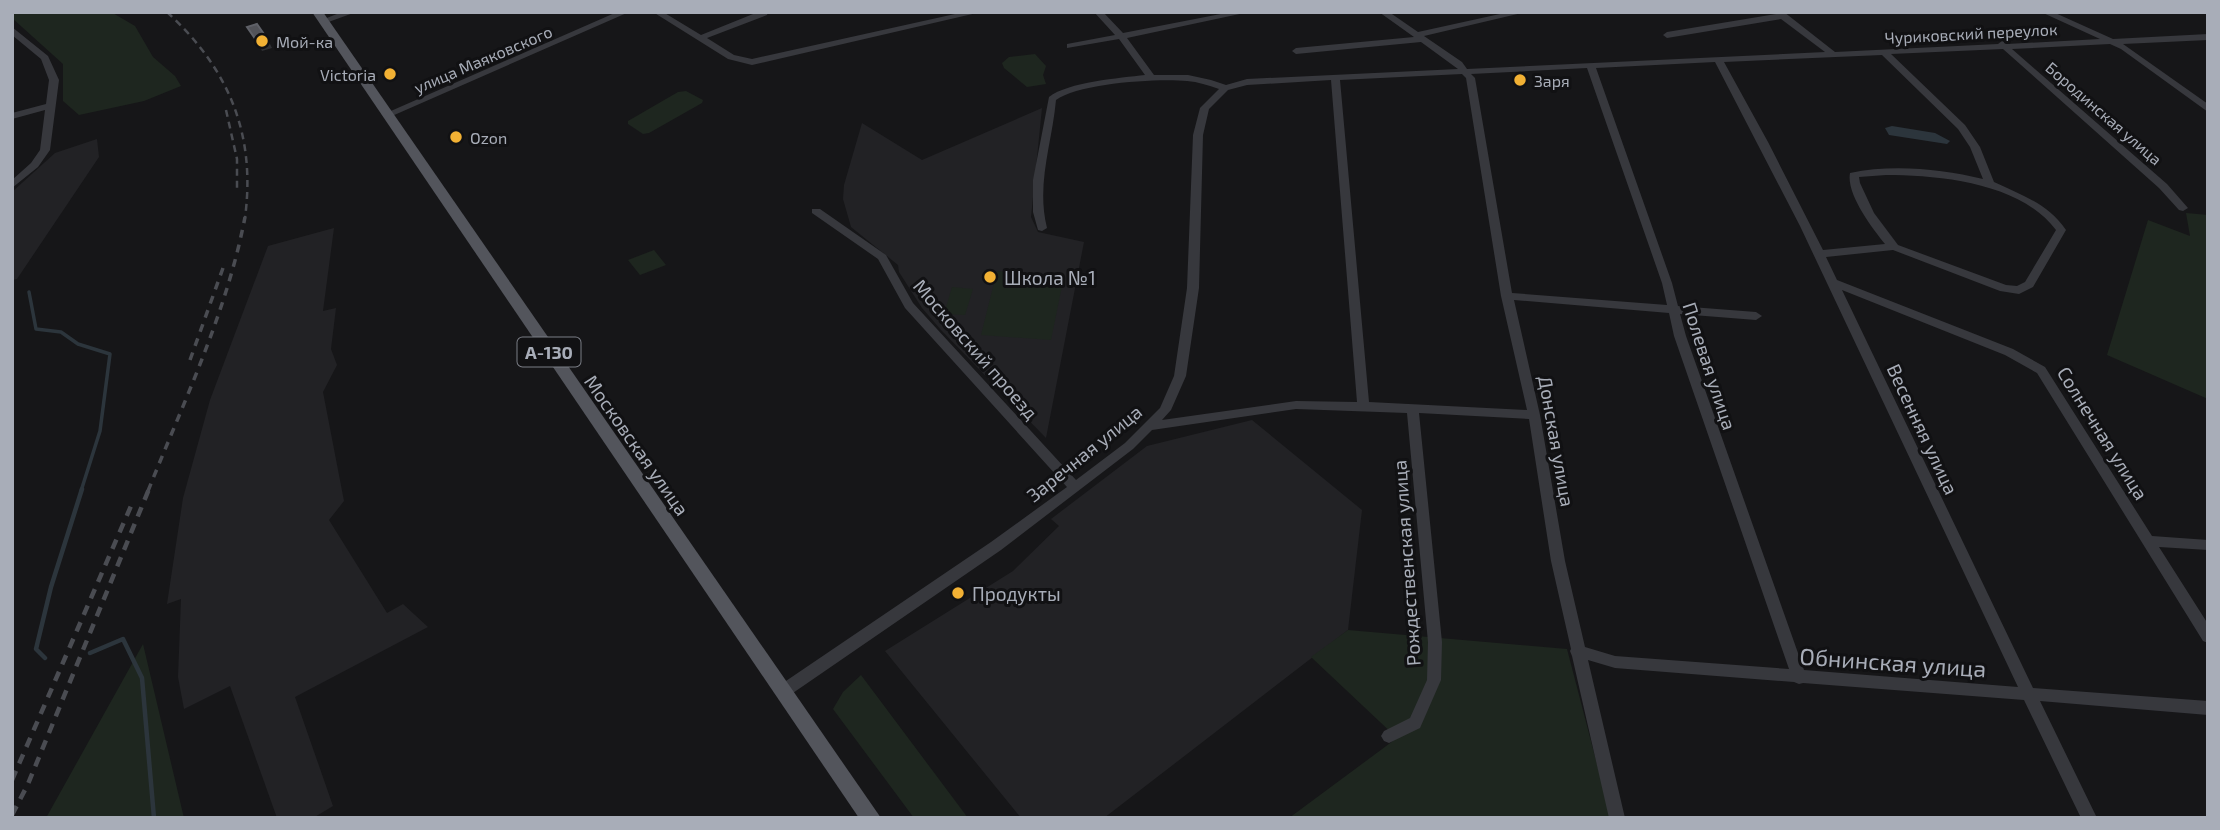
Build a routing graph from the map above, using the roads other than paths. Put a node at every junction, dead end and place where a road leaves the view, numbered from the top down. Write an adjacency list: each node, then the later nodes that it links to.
1 (352, 12): 12 (street)
2 (625, 12): 33 (street, улица Маяковского)
3 (657, 12): 18 (street)
4 (977, 12): 18 (street)
5 (1098, 12): 15 (street)
6 (1245, 12): 15 (street)
7 (1383, 12): 16 (street)
8 (1522, 12): 16 (street)
9 (2045, 12): 19 (street)
10 (764, 13): 18 (street)
11 (1780, 14): 14 (street); 24 (street)
12 (320, 17): 33 (main road, Московская улица / А-130)
13 (12, 30): 31 (street)
14 (1667, 34)
15 (1121, 36): 21 (street); 29 (street)
16 (1421, 37): 22 (street); 27 (street)
17 (2208, 37): 19 (street, Чуриковский переулок)
18 (700, 38)
19 (2111, 40): 20 (street, Чуриковский переулок); 32 (street)
20 (2002, 44): 23 (street, Чуриковский переулок); 37 (street, Бородинская улица)
21 (1070, 46)
22 (1296, 51)
23 (1884, 52): 24 (street, Чуриковский переулок); 35 (street)
24 (1833, 54): 25 (street, Чуриковский переулок)
25 (1718, 59): 26 (street, Чуриковский переулок); 41 (street, Весенняя улица)
26 (1590, 65): 27 (street, Чуриковский переулок); 44 (street, Полевая улица)
27 (1465, 71): 28 (street, Чуриковский переулок); 43 (street, Донская улица)
28 (1335, 77): 30 (street, Чуриковский переулок); 46 (street)
29 (1152, 78): 30 (street); 39 (street)
30 (1225, 88): 49 (street, Заречная улица)
31 (50, 106): 34 (street); 36 (street)
32 (2208, 109)
33 (389, 114): 56 (main road, Московская улица / А-130)
34 (12, 116)
35 (1990, 184): 40 (street); 40 (street)
36 (12, 185)
37 (2183, 208)
38 (816, 211): 50 (street, Московский проезд)
39 (1041, 228)
40 (1894, 247): 41 (street)
41 (1819, 254): 42 (street, Весенняя улица)
42 (1832, 282): 51 (street, Солнечная улица); 57 (street, Весенняя улица)
43 (1507, 296): 44 (street); 48 (street, Донская улица)
44 (1672, 310): 45 (street); 55 (street, Полевая улица)
45 (1756, 316)
46 (1363, 406): 47 (street); 49 (street)
47 (1413, 410): 48 (street); 59 (street, Рождественская улица)
48 (1534, 415): 54 (street, Донская улица)
49 (1152, 426): 50 (street, Заречная улица)
50 (1075, 488): 56 (street, Заречная улица)
51 (2147, 541): 52 (street); 53 (street, Солнечная улица)
52 (2208, 545)
53 (2208, 637)
54 (1577, 652): 55 (street, Обнинская улица); 61 (street, Донская улица)
55 (1799, 678): 57 (street, Обнинская улица)
56 (785, 690): 60 (main road, А-130)
57 (2028, 694): 58 (street, Обнинская улица); 62 (street, Весенняя улица)
58 (2208, 708)
59 (1389, 736)
60 (871, 818)
61 (1618, 818)
62 (2090, 818)

